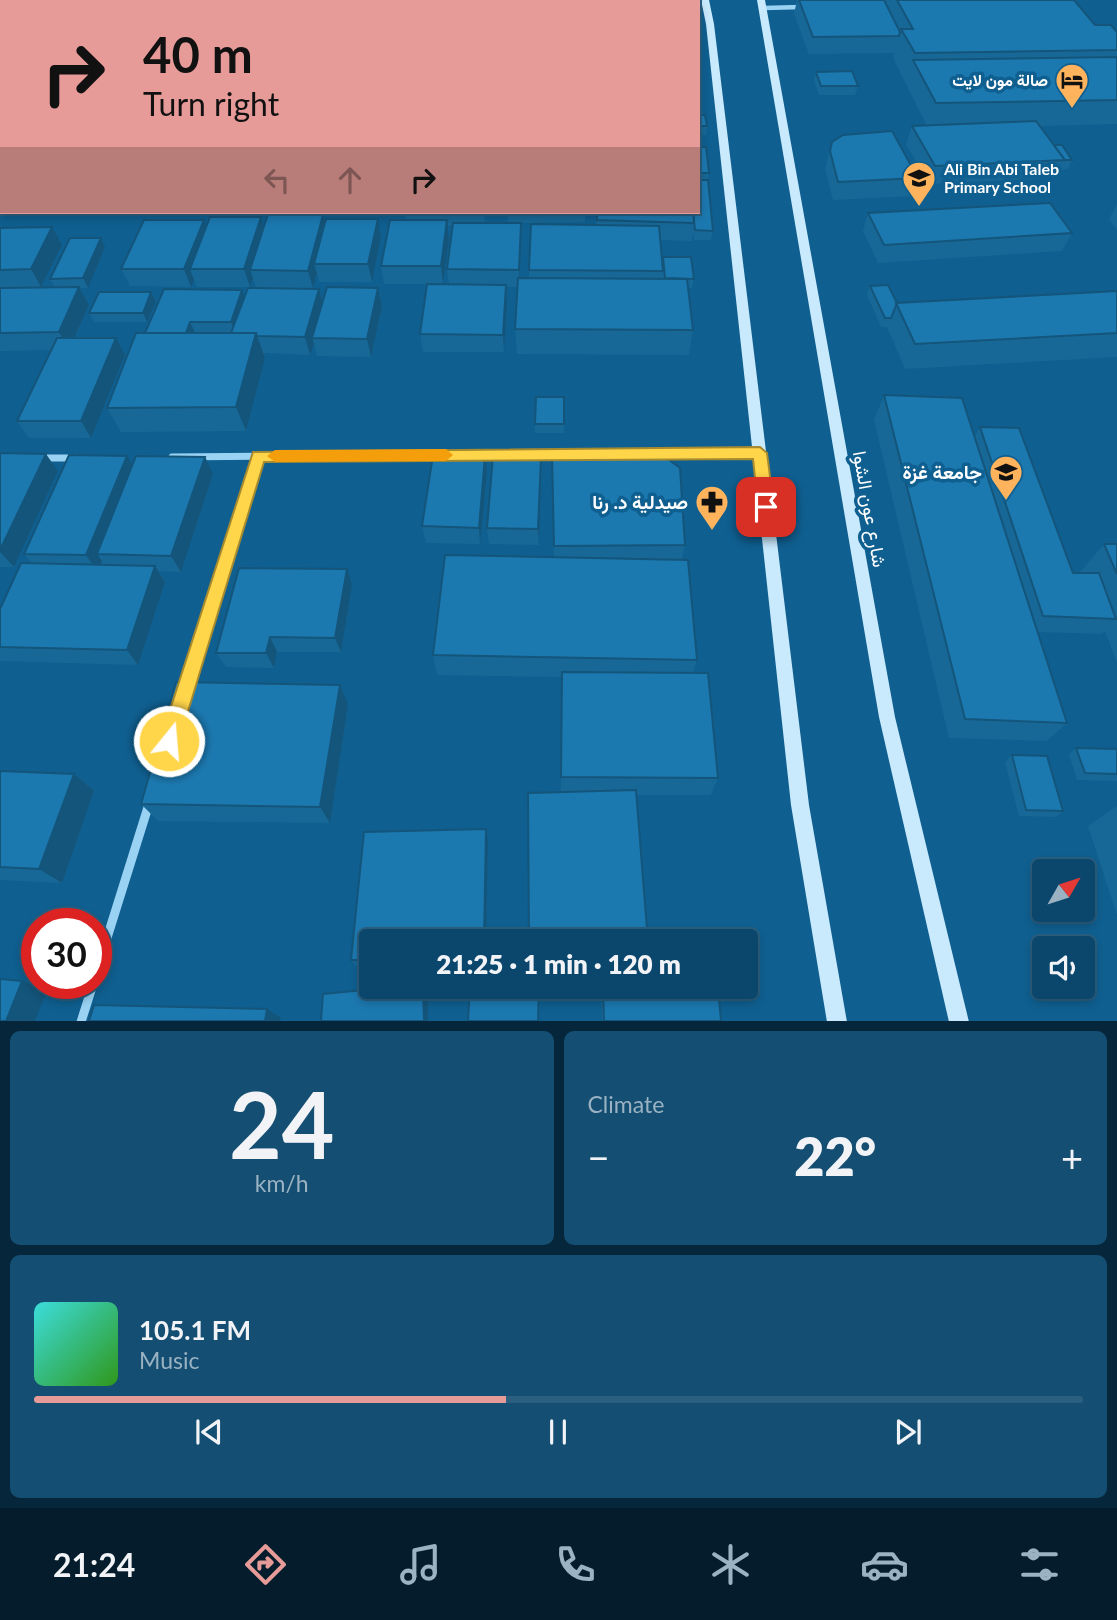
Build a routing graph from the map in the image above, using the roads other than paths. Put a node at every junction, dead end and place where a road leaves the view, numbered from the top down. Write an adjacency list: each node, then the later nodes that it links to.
1 (705, 0): 4 (main road)
2 (763, 4): 3 (street); 17 (main road, شارع عون الشوا)
3 (805, 7)
4 (760, 453): 6 (street); 16 (main road)
5 (565, 454): 7 (street)
6 (649, 454)
7 (259, 456): 8 (street); 11 (street)
8 (163, 457)
9 (27, 458): 10 (street)
10 (82, 458)
11 (184, 695)
12 (155, 788): 13 (street)
13 (112, 924)
14 (88, 999): 15 (street)
15 (81, 1021)
16 (837, 1021)
17 (959, 1021)

